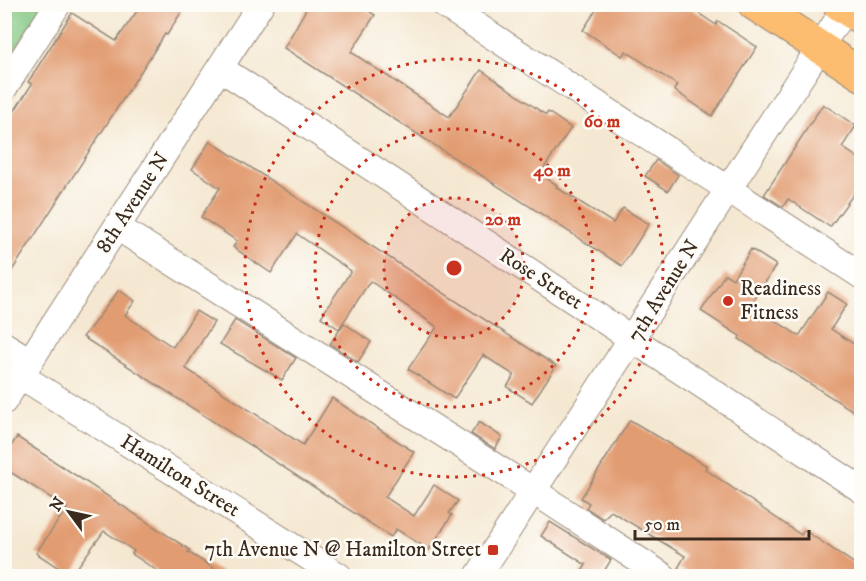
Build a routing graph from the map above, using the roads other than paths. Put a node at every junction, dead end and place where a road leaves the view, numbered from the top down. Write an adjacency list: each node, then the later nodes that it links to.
1 (58, 4): 9 (street)
2 (261, 4): 7 (street, 8th Avenue N)
3 (443, 4): 10 (street)
4 (754, 4): 6 (main road)
5 (848, 9): 6 (street, 7th Avenue N)
6 (820, 48): 8 (main road); 10 (street, 7th Avenue N)
7 (220, 68): 11 (street, 8th Avenue N); 13 (street, Rose Street)
8 (861, 75)
9 (4, 88)
10 (728, 190): 12 (street); 13 (street, 7th Avenue N)
11 (117, 227): 15 (street, 8th Avenue N); 18 (street)
12 (861, 276)
13 (633, 339): 17 (street, Rose Street); 18 (street, 7th Avenue N)
14 (4, 345): 15 (street, Hamilton Street)
15 (25, 369): 16 (street, 8th Avenue N); 19 (street, Hamilton Street)
16 (4, 401)
17 (861, 490)
18 (535, 492): 20 (street, 7th Avenue N); 21 (street)
19 (339, 576)
20 (478, 576)
21 (663, 576)

